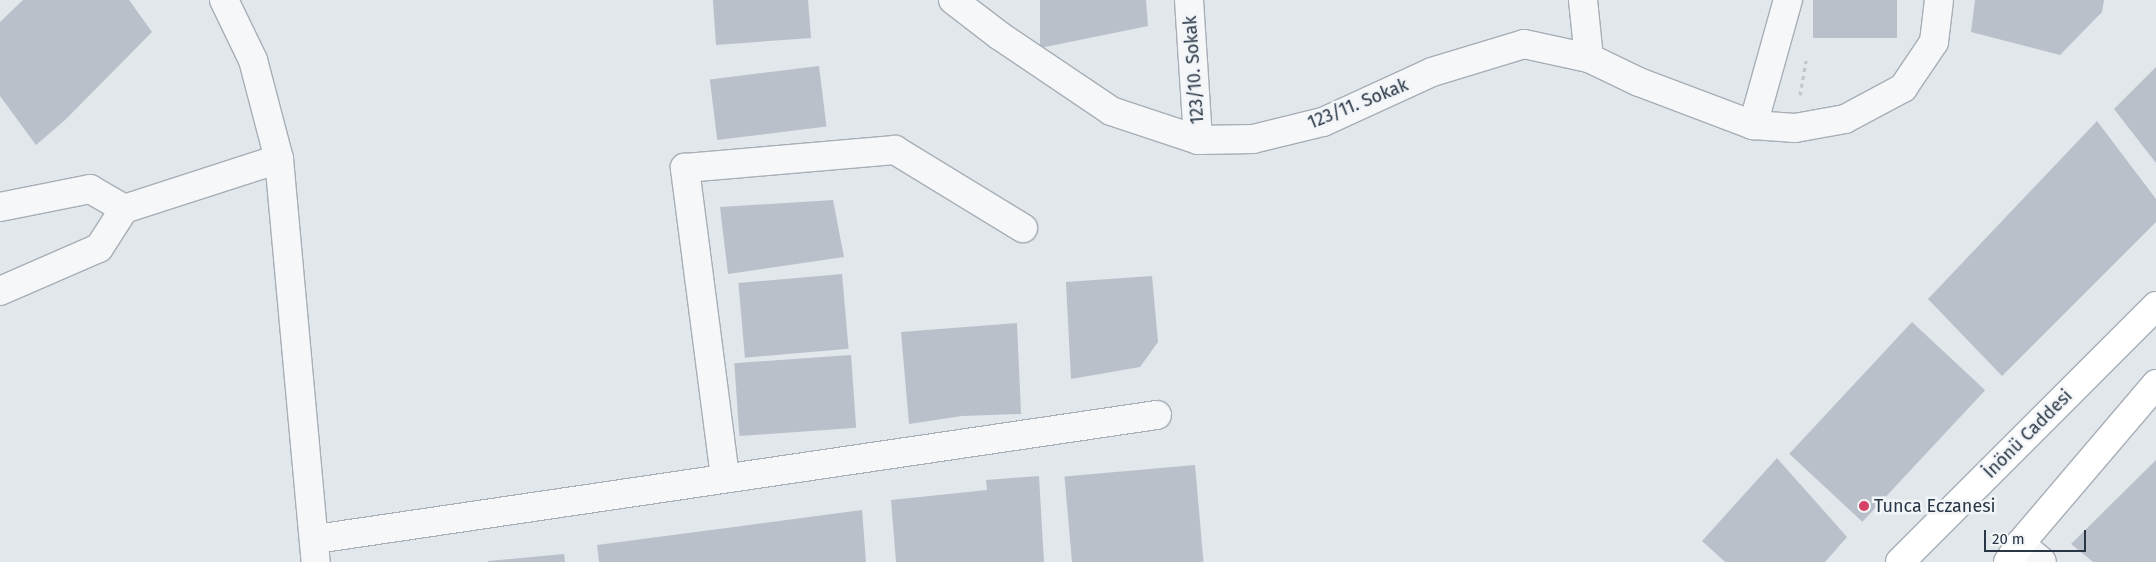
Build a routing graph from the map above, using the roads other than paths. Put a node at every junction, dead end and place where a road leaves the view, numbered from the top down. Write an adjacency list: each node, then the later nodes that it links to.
1 (224, 0): 10 (street)
2 (953, 0): 9 (street, 123/11. Sokak)
3 (1189, 0): 9 (street, 123/10. Sokak)
4 (1584, 0): 7 (street)
5 (1788, 0): 8 (street)
6 (1938, 0): 8 (street, 123/11. Sokak)
7 (1589, 58): 8 (street, 123/11. Sokak); 9 (street, 123/11. Sokak)
8 (1753, 125)
9 (1198, 140)
10 (279, 159): 12 (street); 19 (street)
11 (0, 207): 12 (street)
12 (124, 209): 14 (street)
13 (1023, 228): 18 (street)
14 (0, 291)
15 (2156, 306): 21 (main road, İnönü Caddesi)
16 (2156, 384): 20 (main road)
17 (1157, 415): 18 (street)
18 (725, 477): 19 (street)
19 (316, 550)
20 (2014, 553): 22 (street)
21 (1900, 562)
22 (2042, 562)

